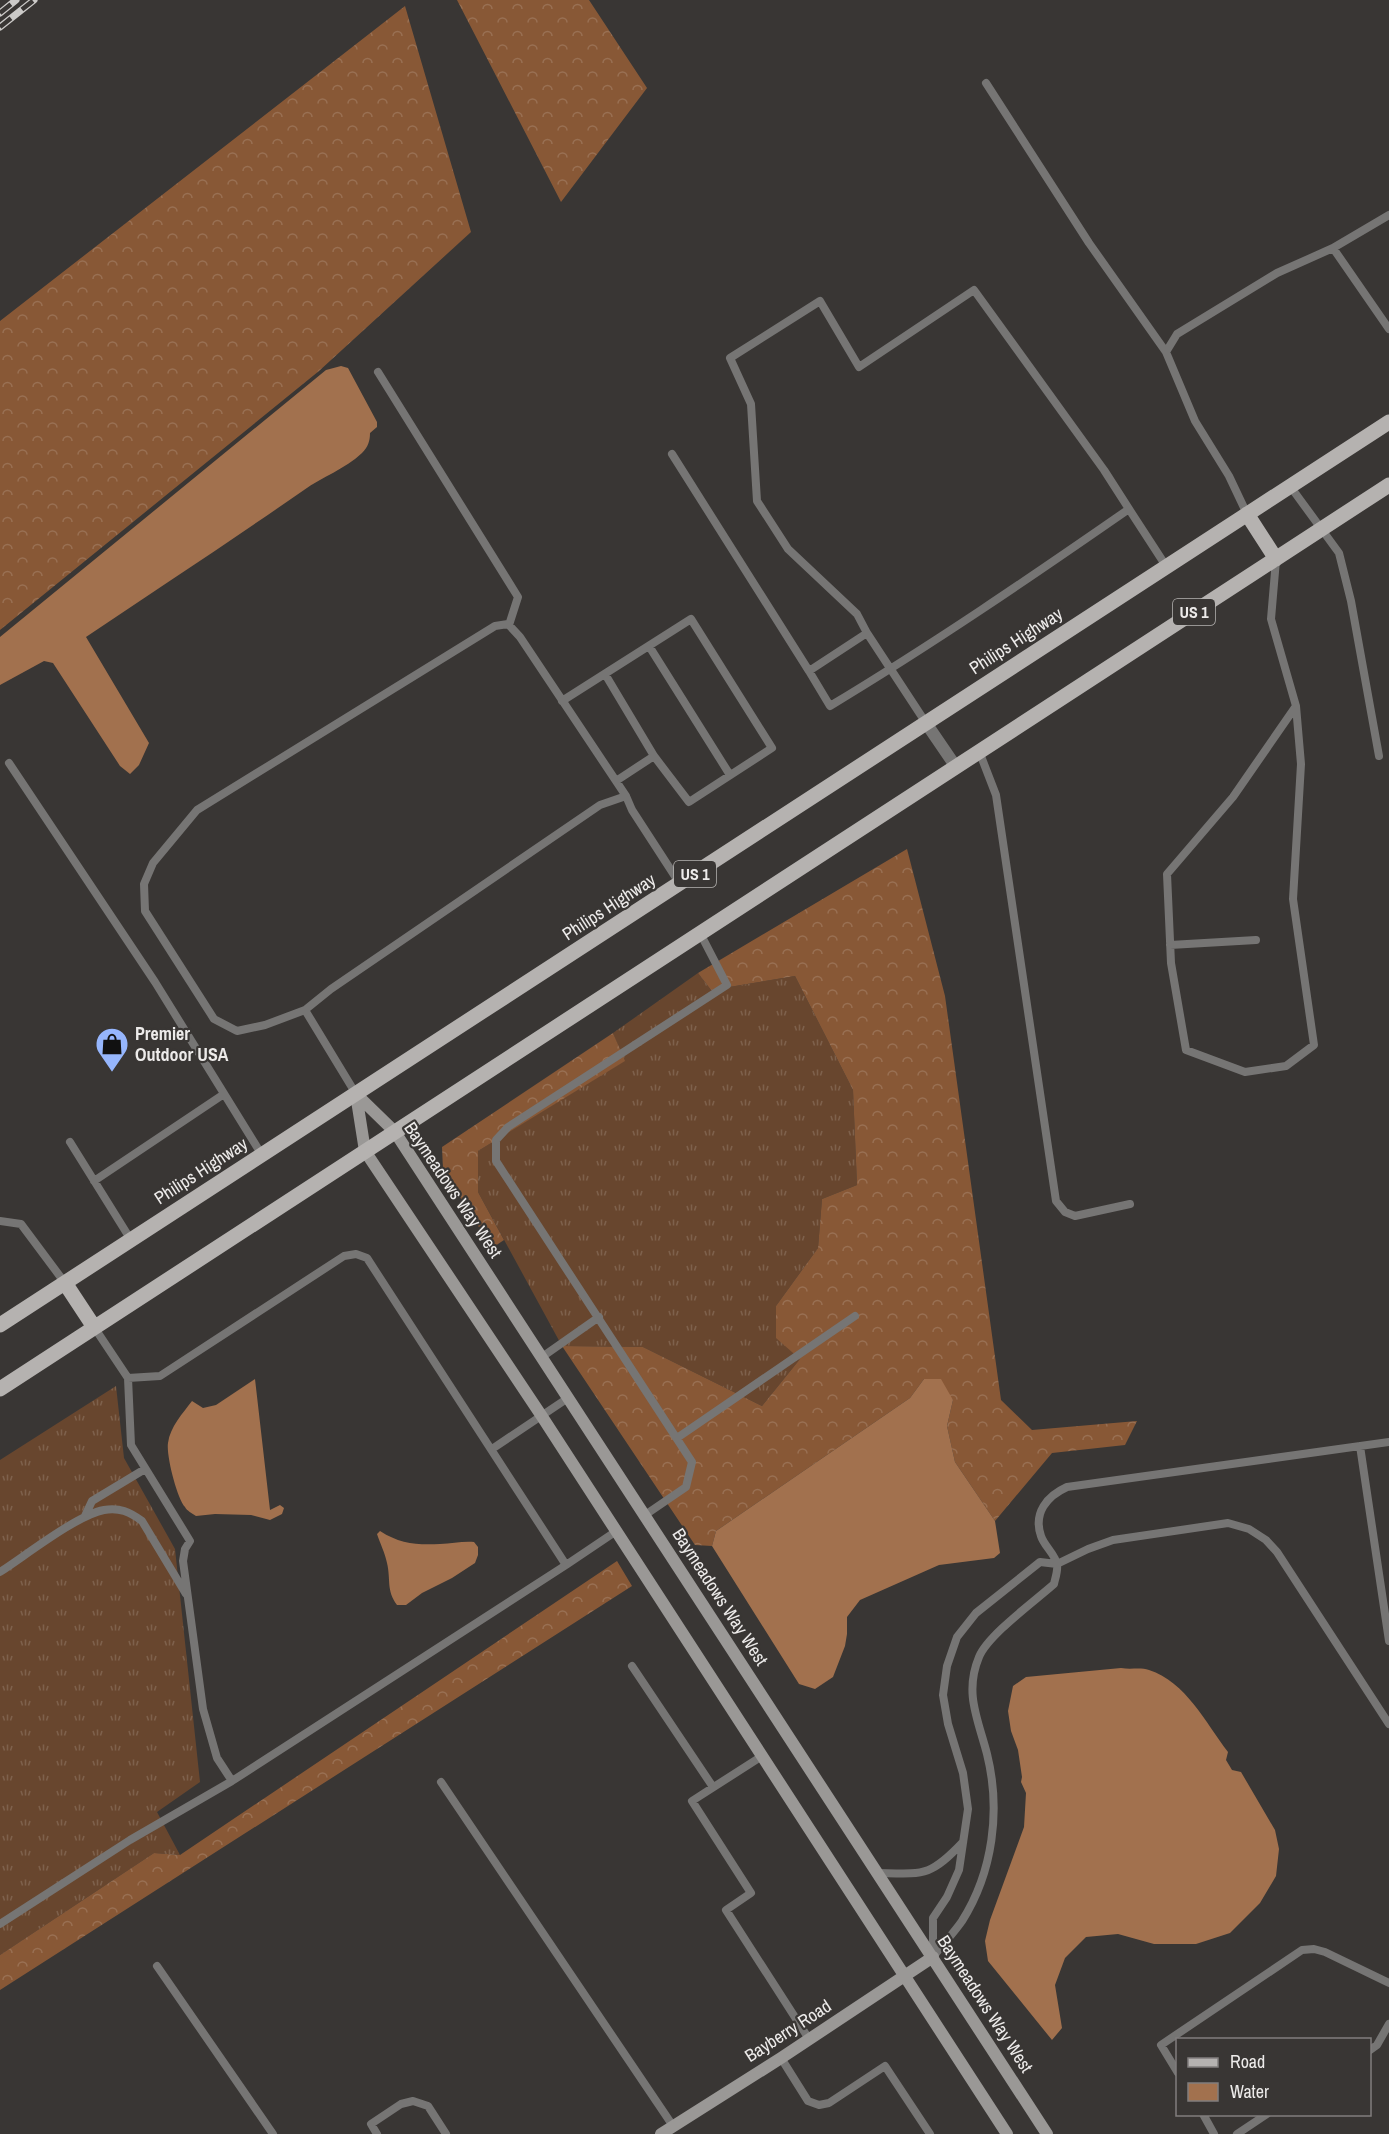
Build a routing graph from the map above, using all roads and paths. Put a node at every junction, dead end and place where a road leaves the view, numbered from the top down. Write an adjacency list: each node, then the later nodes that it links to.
1 (986, 83): 5 (lane)
2 (1389, 215): 3 (lane)
3 (1333, 248): 4 (lane); 5 (lane)
4 (1389, 329)
5 (1166, 352): 12 (lane)
6 (378, 372): 16 (lane)
7 (1389, 422): 10 (main road, Philips Highway / US 1)
8 (672, 454): 20 (lane)
9 (1389, 485): 13 (main road, US 1)
10 (1290, 486): 12 (main road, Philips Highway / US 1); 13 (lane)
11 (1129, 509): 15 (lane); 17 (lane); 19 (lane)
12 (1247, 514): 14 (main road); 15 (main road, Philips Highway / US 1)
13 (1322, 529): 14 (main road, US 1); 27 (lane)
14 (1276, 559): 23 (lane); 25 (main road, US 1)
15 (1166, 567): 24 (main road, Philips Highway / US 1)
16 (509, 625): 22 (lane); 37 (lane)
17 (867, 633): 19 (lane); 20 (lane)
18 (649, 646): 21 (lane); 30 (lane); 30 (lane)
19 (891, 669): 20 (lane); 24 (lane)
20 (809, 671)
21 (605, 674): 22 (lane); 26 (lane)
22 (562, 701): 31 (lane)
23 (1296, 706): 36 (lane); 36 (lane)
24 (926, 723): 29 (street); 33 (main road, Philips Highway / US 1)
25 (979, 751): 29 (main road, US 1); 45 (lane)
26 (654, 756): 30 (lane); 31 (lane)
27 (1379, 756)
28 (9, 763): 38 (lane)
29 (956, 767): 34 (main road, US 1)
30 (730, 775)
31 (616, 781): 32 (lane)
32 (626, 796): 33 (lane); 37 (lane)
33 (680, 884): 39 (main road, Philips Highway / US 1)
34 (700, 933): 40 (main road, US 1); 50 (lane)
35 (1256, 940): 36 (lane)
36 (1170, 945)
37 (305, 1010): 39 (lane)
38 (224, 1094): 43 (lane); 44 (lane)
39 (356, 1094): 40 (street, Baymeadows Way West); 42 (street); 43 (main road, Philips Highway / US 1)
40 (395, 1132): 42 (main road, US 1); 53 (street, Baymeadows Way West)
41 (70, 1142): 44 (lane)
42 (365, 1151): 52 (main road, US 1); 57 (street)
43 (262, 1155): 47 (main road, Philips Highway / US 1)
44 (94, 1180): 47 (lane)
45 (1130, 1204)
46 (2, 1222): 48 (lane)
47 (131, 1240): 48 (main road, Philips Highway / US 1)
48 (65, 1283): 51 (main road, Philips Highway / US 1); 52 (main road)
49 (855, 1316): 58 (lane)
50 (598, 1317): 53 (lane); 58 (lane)
51 (0, 1325)
52 (94, 1327): 54 (lane); 55 (main road, US 1)
53 (542, 1357): 56 (street, Baymeadows Way West)
54 (128, 1378): 61 (lane); 62 (lane)
55 (0, 1389)
56 (568, 1398): 57 (lane); 63 (street, Baymeadows Way West)
57 (541, 1415): 61 (lane); 65 (street)
58 (676, 1438): 63 (lane)
59 (1389, 1442): 60 (lane)
60 (1360, 1446): 66 (lane); 70 (lane)
61 (492, 1449): 67 (lane)
62 (145, 1469): 64 (lane); 69 (lane)
63 (645, 1515): 78 (street, Baymeadows Way West)
64 (86, 1516): 68 (lane); 69 (lane)
65 (615, 1532): 67 (lane); 73 (street)
66 (1057, 1564): 72 (lane); 77 (lane); 80 (lane)
67 (567, 1565): 74 (lane)
68 (0, 1572)
69 (188, 1598): 74 (lane)
70 (1389, 1641)
71 (632, 1666): 76 (lane)
72 (1389, 1724)
73 (762, 1756): 76 (lane); 82 (street)
74 (232, 1781): 79 (lane)
75 (441, 1782): 91 (lane)
76 (713, 1787): 85 (lane)
77 (964, 1840): 78 (lane); 80 (lane)
78 (878, 1873): 80 (street, Baymeadows Way West)
79 (0, 1924)
80 (933, 1957): 82 (street, Bayberry Road); 98 (street, Baymeadows Way West)
81 (157, 1965): 92 (lane)
82 (904, 1976): 85 (street, Bayberry Road); 97 (street)
83 (1389, 1983): 88 (lane)
84 (1389, 2025): 86 (lane)
85 (809, 2039): 87 (street, Bayberry Road)
86 (1371, 2049)
87 (781, 2058): 91 (street, Bayberry Road); 96 (lane)
88 (1176, 2070)
89 (1204, 2116): 99 (lane)
90 (1265, 2116): 100 (lane)
91 (673, 2126): 95 (street, Bayberry Road)
92 (273, 2134)
93 (377, 2134): 94 (lane)
94 (446, 2134)
95 (662, 2134)
96 (930, 2134)
97 (1007, 2134)
98 (1047, 2134)
99 (1214, 2134)
100 (1237, 2134)

